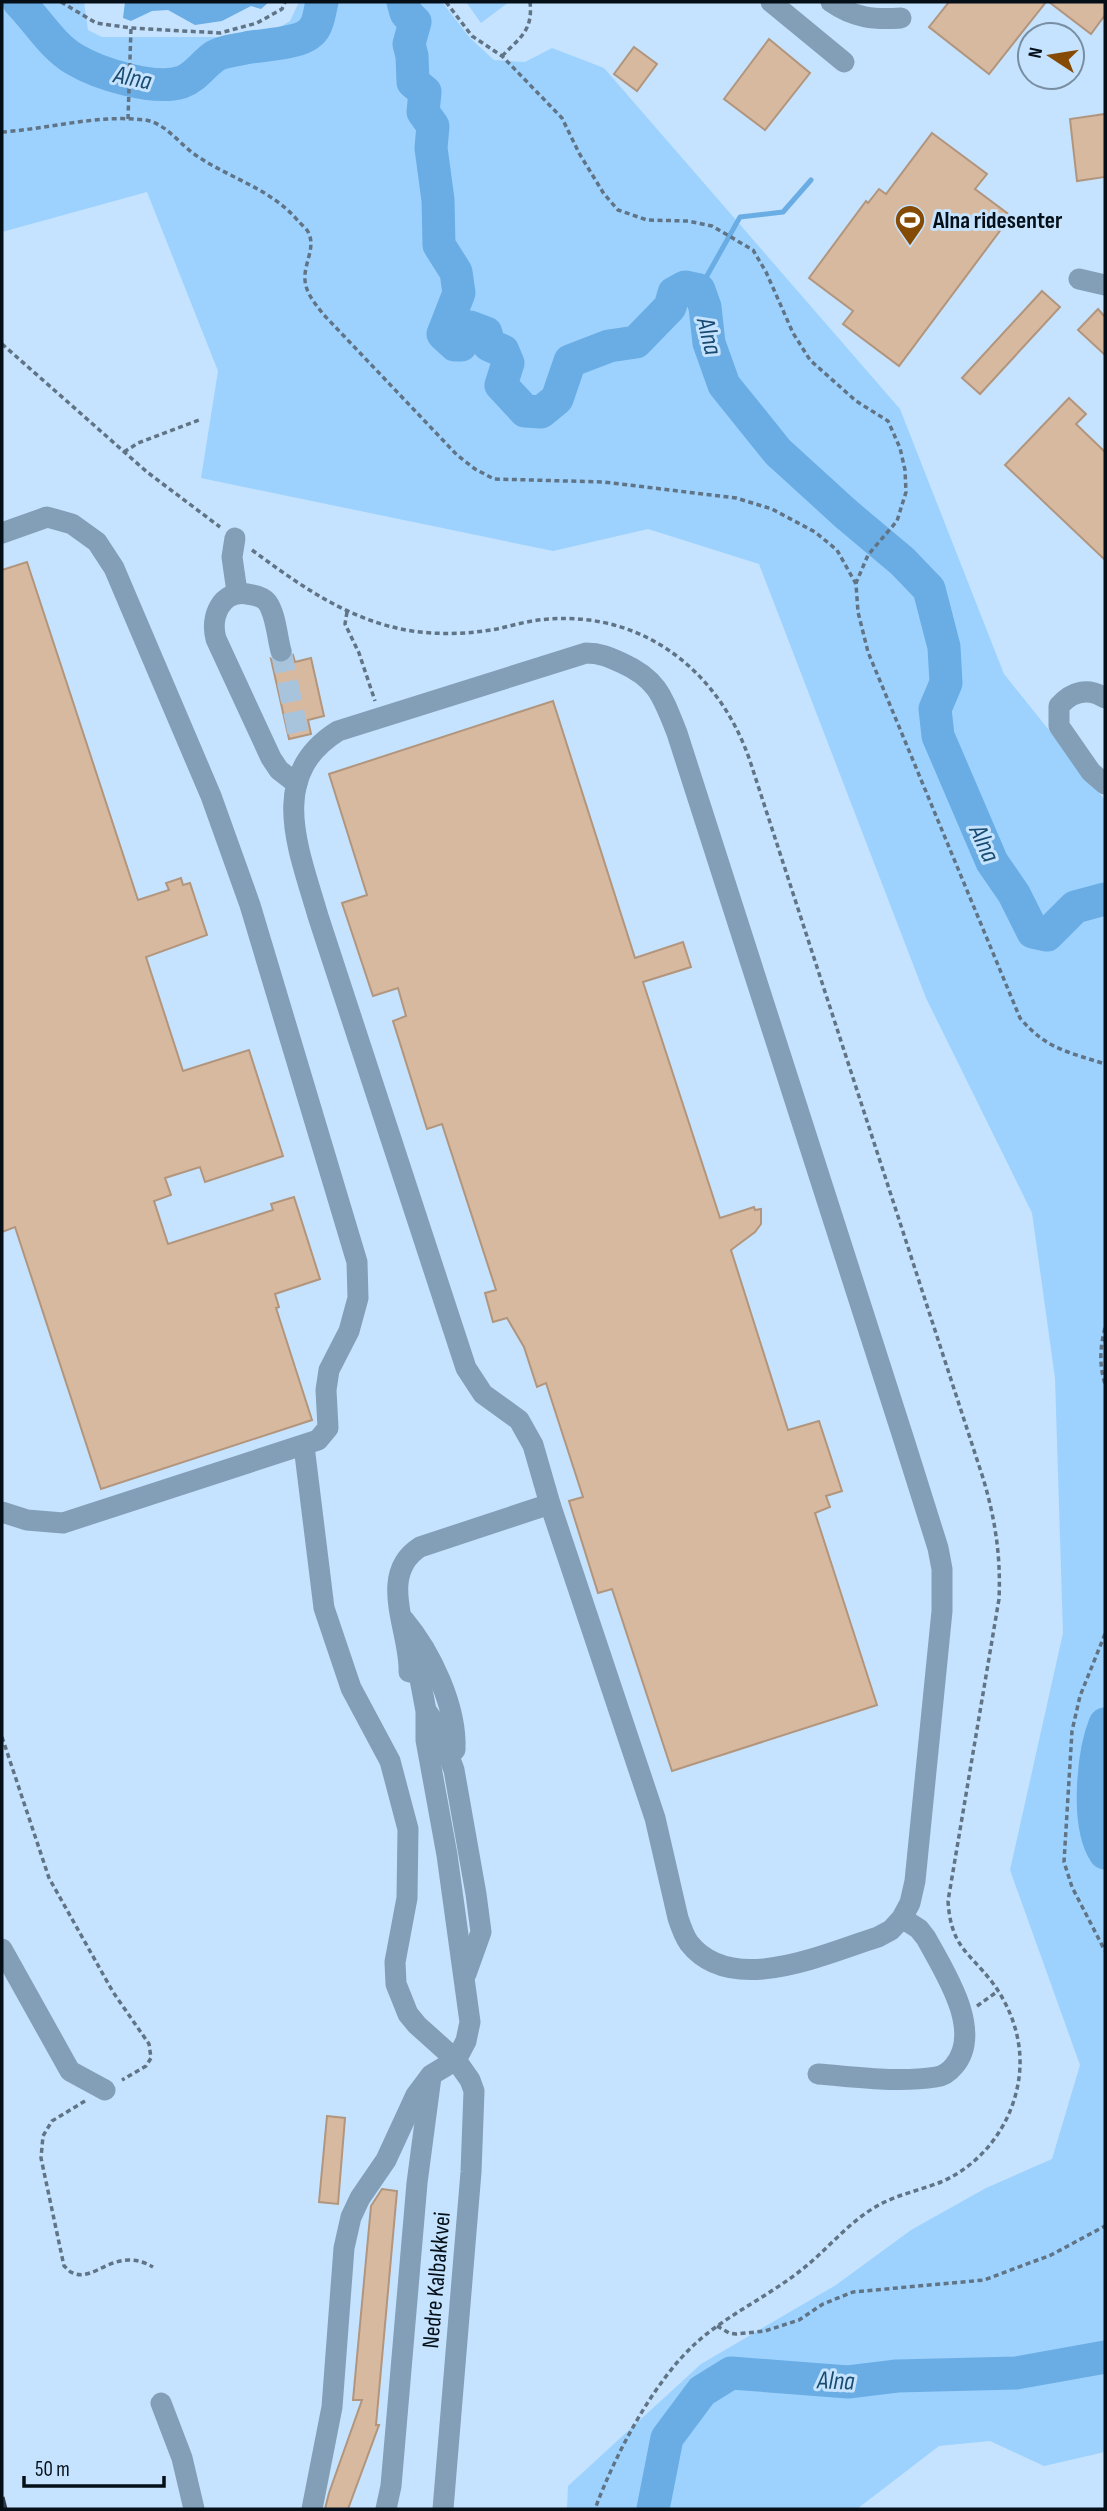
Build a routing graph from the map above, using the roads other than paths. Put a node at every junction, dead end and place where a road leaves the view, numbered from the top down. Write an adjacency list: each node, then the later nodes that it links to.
1 (771, 2): 4 (street)
2 (831, 2): 3 (street)
3 (901, 18)
4 (844, 62)
5 (1079, 279): 6 (street)
6 (1105, 285)
7 (2, 533): 16 (street)
8 (235, 538): 9 (street)
9 (237, 592): 10 (street); 14 (street)
10 (281, 651)
11 (1105, 698): 15 (street)
12 (299, 737): 13 (street)
13 (305, 760): 14 (street); 24 (street)
14 (297, 784): 17 (street)
15 (1105, 785)
16 (304, 1446): 18 (street); 27 (street, Nedre Kalbakkvei)
17 (545, 1505): 19 (street); 24 (street)
18 (2, 1512)
19 (399, 1615): 20 (street); 23 (street)
20 (410, 1661): 21 (street); 22 (street)
21 (426, 1711): 22 (street); 23 (street)
22 (426, 1740): 26 (street)
23 (454, 1770): 26 (street)
24 (902, 1917): 28 (street)
25 (2, 1952): 30 (street)
26 (465, 1978): 27 (street)
27 (456, 2060): 29 (street); 35 (street, Nedre Kalbakkvei)
28 (818, 2074)
29 (431, 2075): 33 (street); 34 (street)
30 (105, 2090)
31 (161, 2403): 32 (street)
32 (194, 2509)
33 (312, 2509)
34 (386, 2509)
35 (443, 2509)

